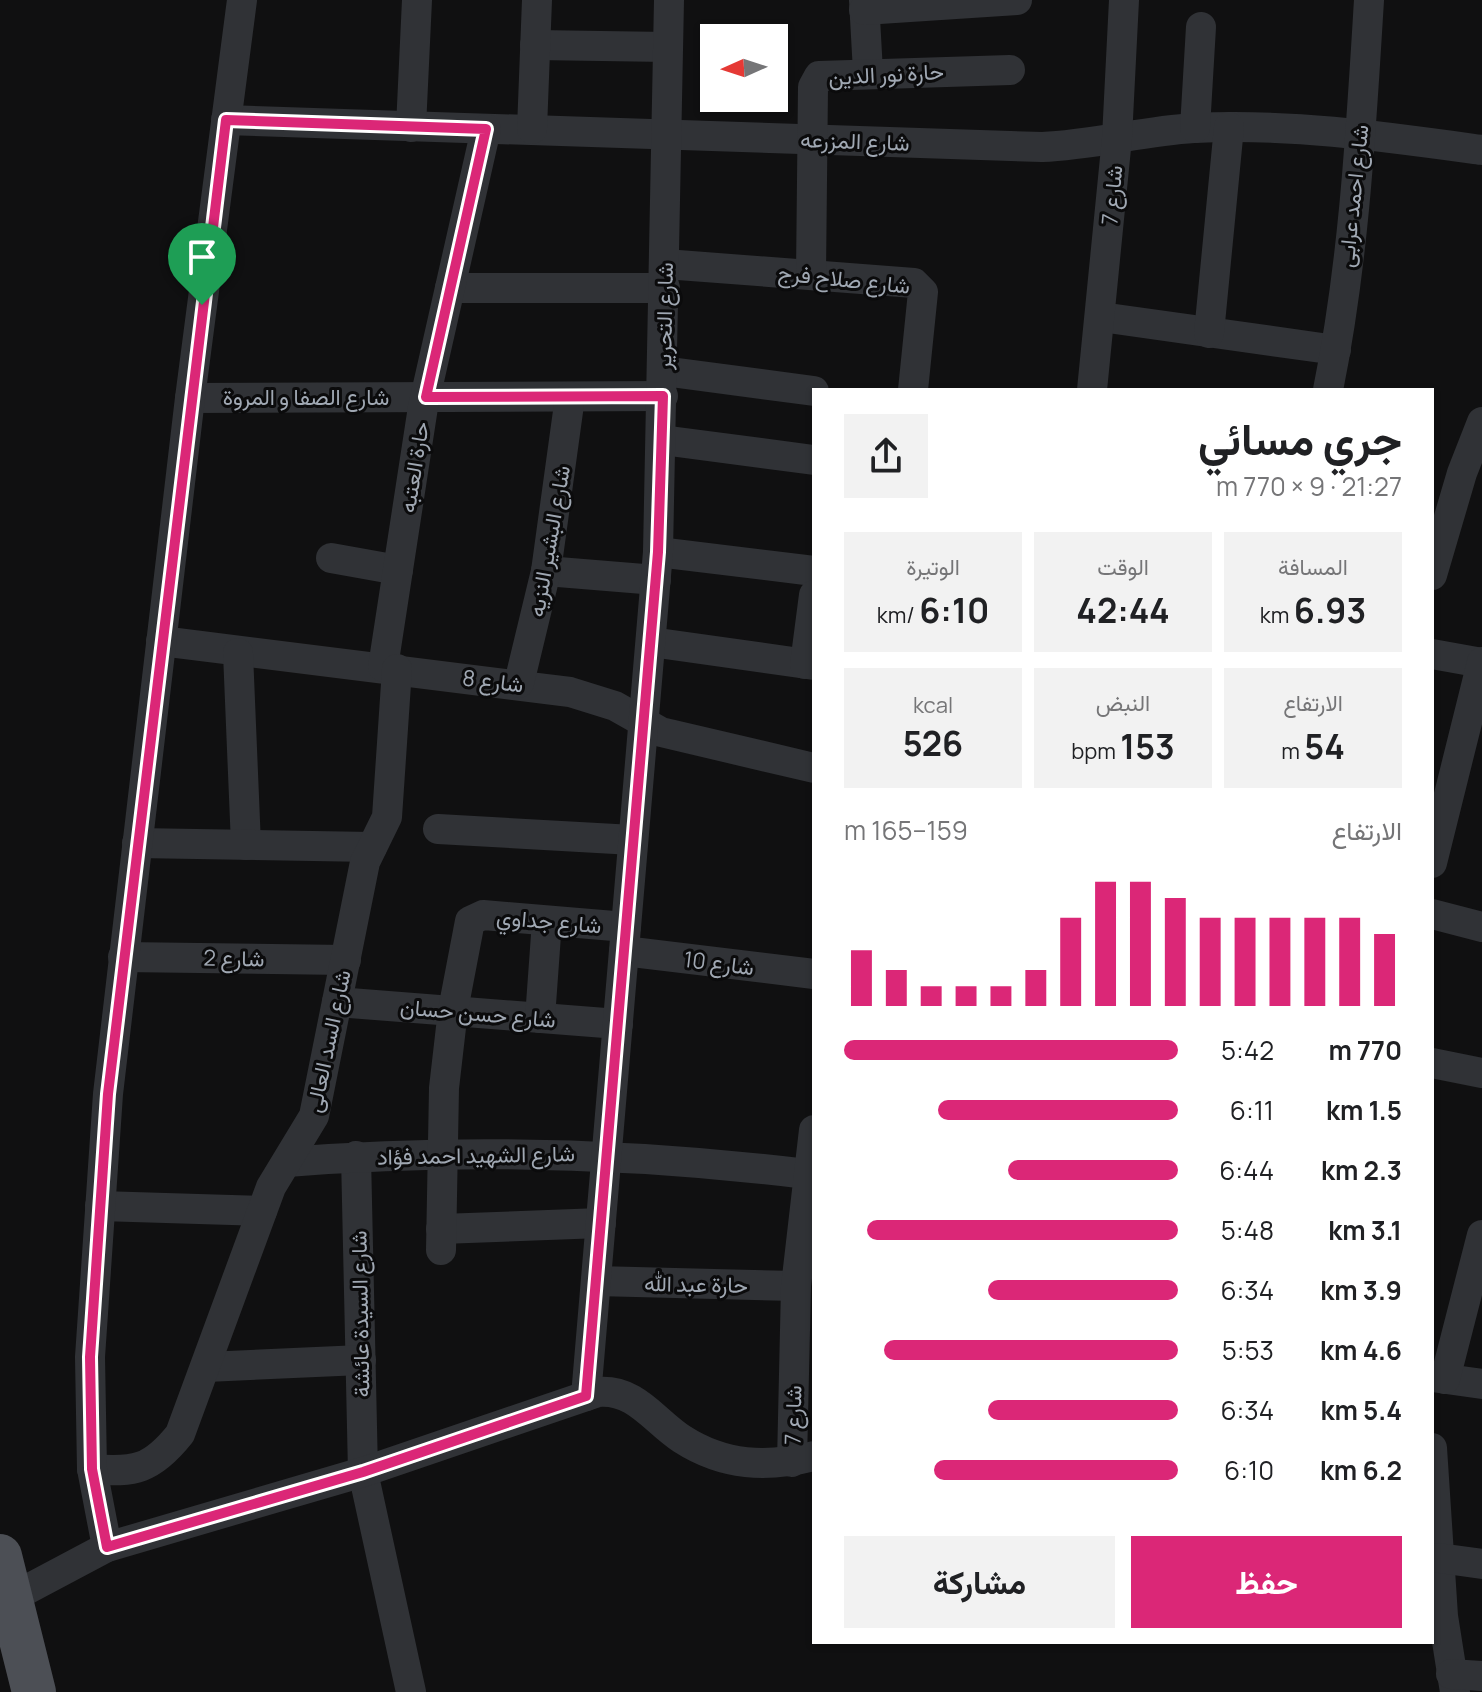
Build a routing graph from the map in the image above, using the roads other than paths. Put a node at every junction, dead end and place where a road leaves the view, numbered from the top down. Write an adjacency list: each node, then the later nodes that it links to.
1 (242, 0): 14 (street)
2 (417, 0): 15 (street)
3 (537, 0): 10 (street)
4 (669, 0): 11 (street, شارع التحرير)
5 (1017, 0): 8 (street)
6 (1124, 0): 22 (street, شارع 7)
7 (1369, 0): 20 (street, شارع احمد عرابى)
8 (864, 5): 13 (street)
9 (1201, 27): 17 (street)
10 (535, 45): 11 (street); 19 (street)
11 (668, 47): 21 (street, شارع التحرير)
12 (1010, 70): 13 (street, حارة نور الدين)
13 (868, 72): 23 (street, حارة نور الدين)
14 (226, 120): 15 (street, شارع المزرعه); 38 (street)
15 (411, 127): 18 (street, شارع المزرعه)
16 (1229, 127): 17 (street, شارع المزرعه); 20 (street, شارع المزرعه); 29 (street)
17 (1195, 128): 22 (street, شارع المزرعه)
18 (486, 129): 19 (street, شارع المزرعه); 27 (street, حارة العتبه)
19 (532, 129): 21 (street, شارع المزرعه)
20 (1361, 133): 24 (street, شارع المزرعه); 30 (street, شارع احمد عرابى)
21 (667, 134): 23 (street, شارع المزرعه); 26 (street, شارع التحرير)
22 (1117, 138): 23 (street, شارع المزرعه); 28 (street, شارع 7)
23 (815, 140): 25 (street, حارة نور الدين)
24 (1482, 150)
25 (811, 274): 26 (street, شارع صلاح فرج); 32 (street, شارع صلاح فرج)
26 (665, 276): 27 (street, شارع صلاح فرج); 31 (street, شارع التحرير)
27 (450, 288): 36 (street, حارة العتبه)
28 (1101, 317): 29 (street); 33 (street, شارع 7)
29 (1209, 333): 30 (street)
30 (1336, 350): 34 (street, شارع احمد عرابى)
31 (663, 384): 35 (street, شارع الصفا و المروة); 37 (street, شارع الصفا و المروة); 40 (street, شارع التحرير)
32 (913, 388)
33 (1092, 388)
34 (1328, 388)
35 (812, 391)
36 (426, 397): 37 (street, شارع الصفا و المروة); 38 (street, شارع الصفا و المروة); 45 (street, حارة العتبه)
37 (570, 397): 46 (street, شارع البشير النزيه)
38 (190, 398): 49 (street)
39 (1482, 422): 44 (street)
40 (662, 440): 41 (street); 43 (street, شارع التحرير)
41 (812, 460)
42 (331, 558): 45 (street)
43 (657, 566): 46 (street); 47 (street); 50 (street, شارع التحرير)
44 (1434, 568)
45 (398, 570): 55 (street, حارة العتبه)
46 (546, 571): 56 (street, شارع البشير النزيه)
47 (812, 571)
48 (812, 630): 54 (street)
49 (161, 641): 51 (street, شارع 8); 61 (street)
50 (651, 642): 54 (street); 57 (street, شارع التحرير)
51 (238, 653): 55 (street, شارع 8); 62 (street)
52 (1434, 654): 53 (street)
53 (1482, 662): 64 (street)
54 (810, 664)
55 (390, 668): 56 (street, شارع 8); 63 (street, شارع السد العالى)
56 (519, 683): 57 (street, شارع 8)
57 (644, 722): 58 (street, شارع 8); 60 (street, شارع التحرير)
58 (812, 768)
59 (438, 829): 60 (street)
60 (633, 840): 68 (street, شارع التحرير)
61 (137, 843): 62 (street); 69 (street)
62 (246, 845): 63 (street)
63 (372, 847): 70 (street, شارع السد العالى)
64 (1434, 855)
65 (1434, 915): 67 (street)
66 (547, 921): 68 (street, شارع جداوي); 73 (street, شارع جداوي); 74 (street)
67 (1482, 927)
68 (625, 939): 71 (street, شارع 10); 75 (street, شارع التحرير)
69 (123, 957): 70 (street, شارع 2); 84 (street)
70 (346, 960): 72 (street, شارع السد العالى)
71 (812, 974)
72 (337, 1002): 73 (street, شارع حسن حسان); 82 (street, شارع السد العالى)
73 (453, 1010): 74 (street, شارع حسن حسان); 79 (street)
74 (540, 1018): 75 (street, شارع حسن حسان)
75 (618, 1024): 80 (street, شارع التحرير)
76 (1434, 1063): 77 (street)
77 (1482, 1073)
78 (812, 1143): 83 (street, شارع 7)
79 (441, 1153): 80 (street, شارع الشهيد احمد فؤاد); 81 (street, شارع الشهيد احمد فؤاد); 86 (street)
80 (607, 1155): 83 (street, شارع الشهيد احمد فؤاد); 86 (street, شارع التحرير)
81 (356, 1156): 82 (street, شارع الشهيد احمد فؤاد); 90 (street, شارع السيدة عائشة)
82 (287, 1162): 85 (street, شارع السد العالى)
83 (807, 1174): 89 (street, شارع 7)
84 (100, 1206): 85 (street); 96 (street)
85 (262, 1211): 91 (street, شارع السد العالى)
86 (601, 1223): 88 (street, شارع التحرير)
87 (1482, 1235): 92 (street)
88 (596, 1281): 89 (street, حارة عبد الله); 94 (street, شارع التحرير)
89 (796, 1286): 95 (street, شارع 7)
90 (361, 1360): 91 (street); 97 (street, شارع السيدة عائشة)
91 (206, 1367): 96 (street, شارع السد العالى)
92 (1438, 1378): 93 (street)
93 (1482, 1384)
94 (586, 1396): 95 (street); 97 (street)
95 (803, 1459)
96 (92, 1469): 99 (street)
97 (363, 1472): 99 (street); 107 (street, شارع السيدة عائشة)
98 (1434, 1479): 101 (street)
99 (107, 1547): 103 (street)
100 (0, 1556): 103 (main road)
101 (1439, 1558): 102 (street); 105 (street)
102 (1482, 1564)
103 (8, 1606): 106 (main road)
104 (1482, 1676): 105 (street)
105 (1453, 1683)
106 (34, 1692)
107 (411, 1692)

